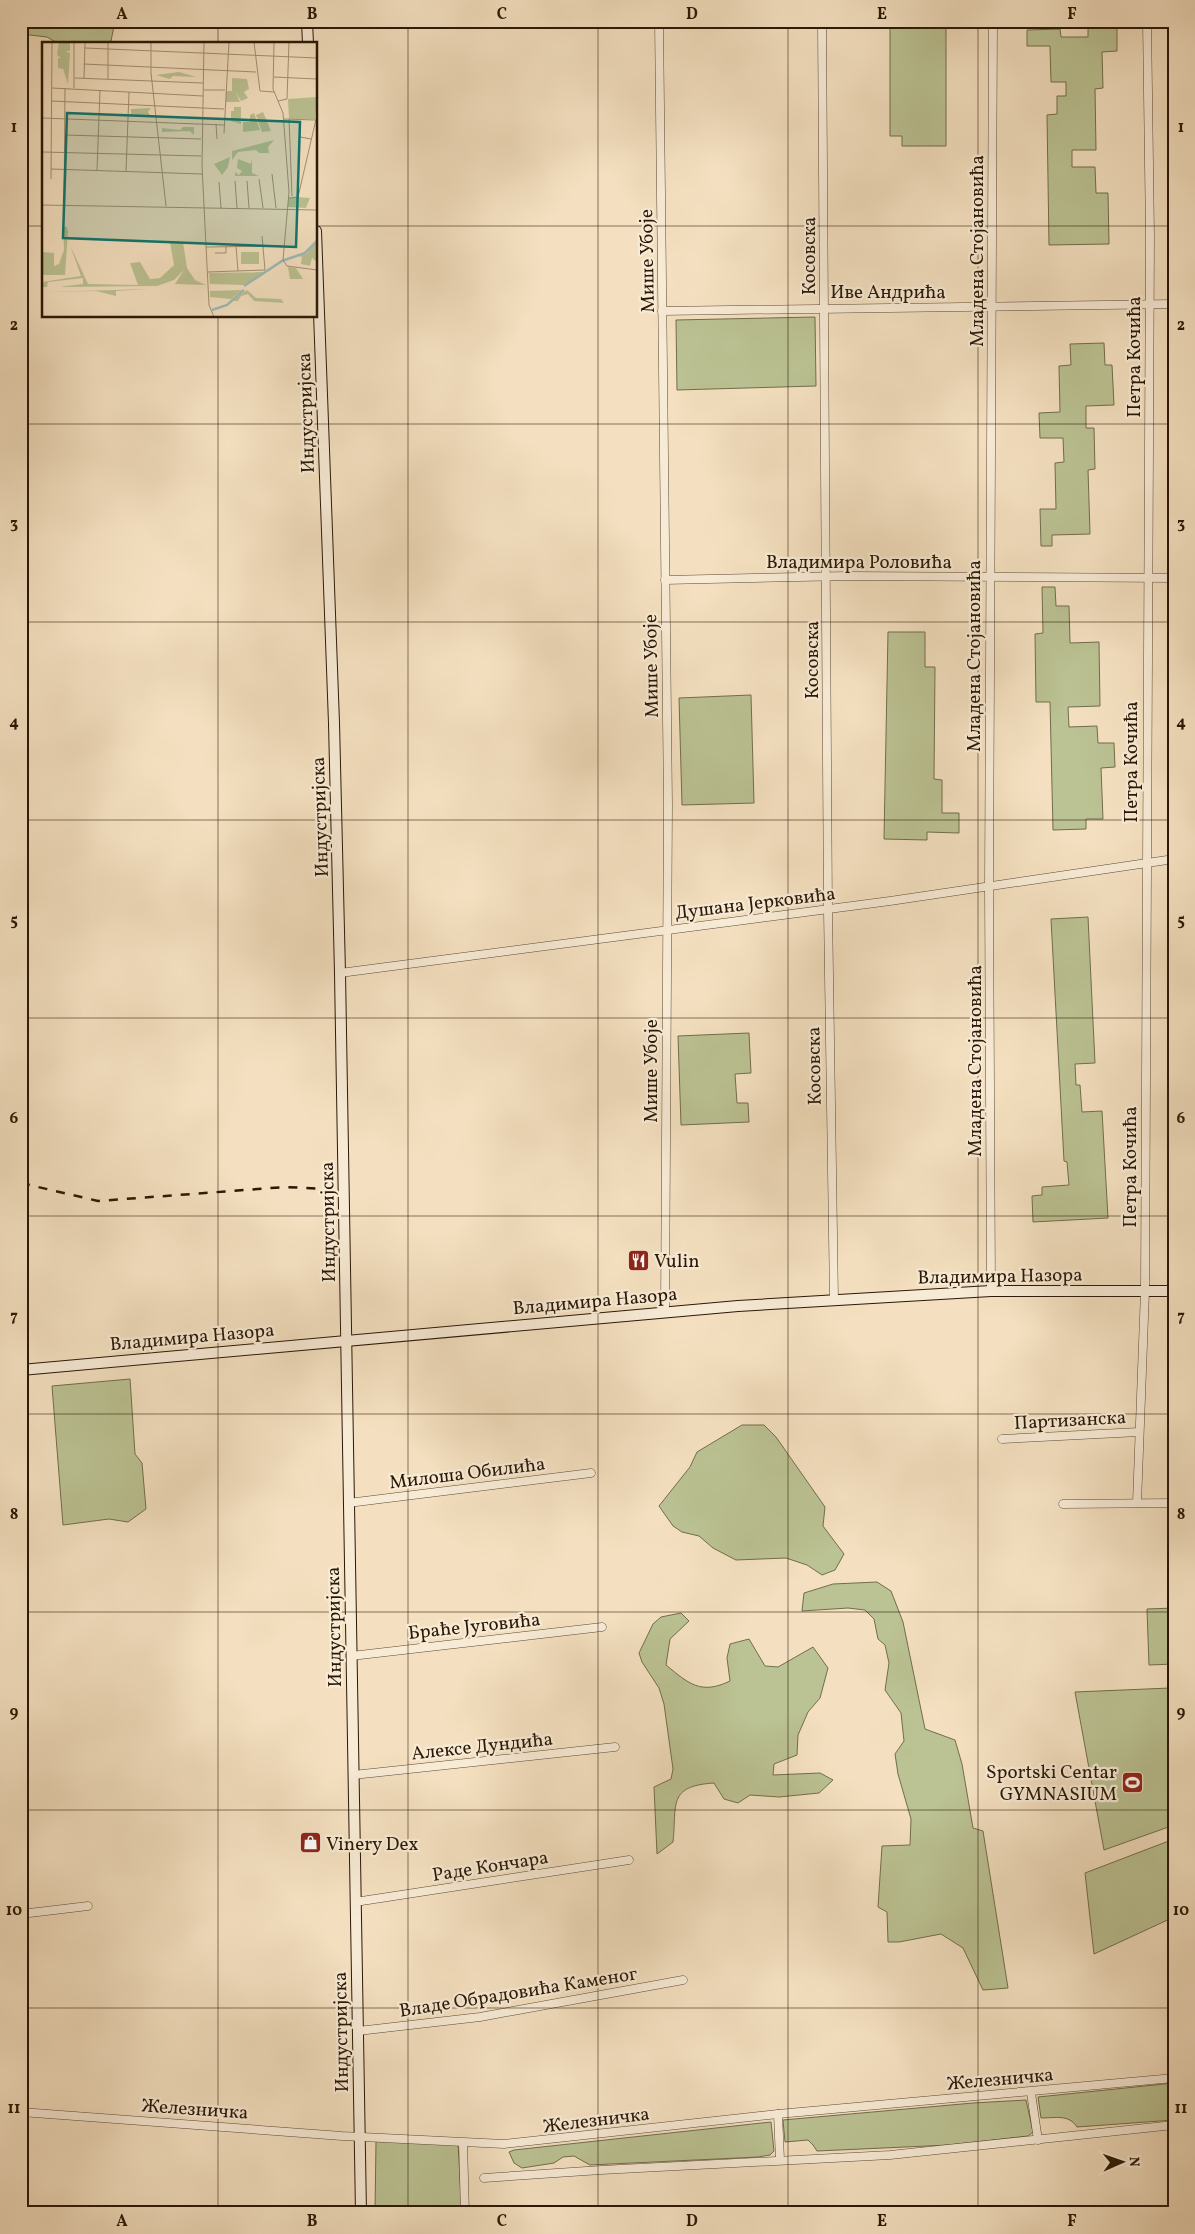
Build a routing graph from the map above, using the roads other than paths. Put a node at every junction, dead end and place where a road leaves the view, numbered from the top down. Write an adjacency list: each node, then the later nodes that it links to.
1 (307, 21): 6 (main road)
2 (659, 21): 12 (street, Мише Убоје)
3 (822, 21): 11 (street, Косовска)
4 (993, 21): 10 (street, Младена Стојановића)
5 (1147, 21): 8 (street, Петра Кочића)
6 (308, 42)
7 (318, 285): 23 (main road, Индустријска)
8 (1149, 304): 9 (street, Иве Андрића); 10 (street, Иве Андрића); 15 (street, Петра Кочића)
9 (1174, 304)
10 (992, 306): 11 (street, Иве Андрића); 14 (street, Младена Стојановића)
11 (825, 307): 12 (street, Иве Андрића); 13 (street, Косовска)
12 (662, 311): 17 (street, Мише Убоје)
13 (826, 576): 14 (street, Владимира Роловића); 17 (street, Владимира Роловића); 21 (street, Косовска)
14 (990, 577): 15 (street, Владимира Роловића); 20 (street, Младена Стојановића)
15 (1148, 577): 16 (street, Владимира Роловића); 19 (street, Петра Кочића)
16 (1174, 578)
17 (665, 580): 22 (street, Мише Убоје)
18 (1174, 859): 19 (street, Душана Јерковића)
19 (1146, 864): 20 (street, Душана Јерковића); 25 (street, Петра Кочића)
20 (989, 888): 21 (street, Душана Јерковића); 24 (street, Младена Стојановића)
21 (828, 910): 22 (street, Душана Јерковића); 27 (street, Косовска)
22 (668, 930): 23 (street, Душана Јерковића); 28 (street, Мише Убоје)
23 (340, 973): 29 (main road, Индустријска)
24 (992, 1291): 25 (main road, Владимира Назора); 27 (main road, Владимира Назора)
25 (1145, 1291): 26 (main road, Владимира Назора); 31 (street, Петра Кочића)
26 (1174, 1291)
27 (834, 1300): 28 (main road, Владимира Назора)
28 (665, 1311): 29 (main road, Владимира Назора)
29 (346, 1339): 30 (main road, Владимира Назора); 34 (main road, Индустријска)
30 (21, 1370)
31 (1140, 1432): 32 (street, Партизанска); 35 (street, Петра Кочића)
32 (1002, 1439)
33 (591, 1473): 34 (street, Милоша Обилића)
34 (348, 1503): 39 (main road, Индустријска)
35 (1136, 1503): 36 (street); 37 (street)
36 (1174, 1503)
37 (1063, 1504)
38 (602, 1627): 39 (street, Браће Југовића)
39 (351, 1656): 41 (main road, Индустријска)
40 (614, 1747): 41 (street, Алексе Дундића)
41 (353, 1775): 43 (main road, Индустријска)
42 (629, 1860): 43 (street, Раде Кончара)
43 (355, 1902): 47 (main road, Индустријска)
44 (88, 1906): 45 (street)
45 (21, 1914)
46 (683, 1980): 47 (street, Владе Обрадовића Каменог)
47 (358, 2031): 53 (main road, Индустријска)
48 (1174, 2078): 49 (street, Железничка)
49 (1031, 2093): 51 (street, Железничка); 54 (street)
50 (21, 2112): 53 (street, Железничка)
51 (778, 2114): 55 (street, Железничка); 56 (street)
52 (1174, 2125): 54 (street)
53 (360, 2137): 55 (street, Железничка); 58 (main road, Индустријска)
54 (1038, 2140): 56 (street)
55 (463, 2144): 59 (street)
56 (780, 2160): 57 (street)
57 (484, 2178)
58 (361, 2213)
59 (465, 2213)

